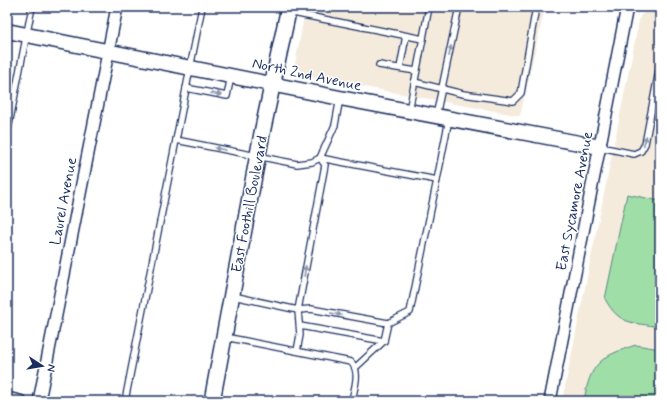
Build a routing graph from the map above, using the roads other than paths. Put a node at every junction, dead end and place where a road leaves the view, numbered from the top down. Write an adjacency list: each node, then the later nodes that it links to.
1 (32, 7): 10 (lane)
2 (117, 7): 13 (street, Laurel Avenue)
3 (202, 7): 16 (lane)
4 (429, 7): 12 (lane)
5 (459, 7): 23 (lane, one-way to 5)
6 (536, 7): 23 (lane)
7 (627, 7): 29 (street, East Sycamore Avenue)
8 (288, 9): 11 (lane); 21 (main road, East Foothill Boulevard)
9 (7, 31): 10 (street, North 2nd Avenue)
10 (26, 35): 13 (street, North 2nd Avenue); 27 (lane)
11 (406, 36): 12 (lane); 17 (lane)
12 (423, 40): 18 (lane)
13 (108, 50): 16 (street, North 2nd Avenue); 43 (street, Laurel Avenue)
14 (660, 65): 29 (lane, one-way to 14)
15 (379, 66): 17 (lane)
16 (190, 67): 19 (street, North 2nd Avenue); 22 (lane)
17 (400, 68): 18 (lane)
18 (416, 71): 20 (lane)
19 (231, 76): 21 (street, North 2nd Avenue); 22 (lane, one-way to 19)
20 (414, 82): 23 (lane); 25 (lane)
21 (273, 84): 24 (street, North 2nd Avenue); 30 (main road, East Foothill Boulevard)
22 (186, 88): 28 (lane)
23 (442, 90): 26 (lane)
24 (340, 98): 25 (street, North 2nd Avenue); 31 (lane)
25 (408, 111): 26 (street, North 2nd Avenue)
26 (443, 118): 29 (street, North 2nd Avenue); 32 (lane)
27 (7, 135)
28 (176, 140): 30 (lane, one-way to 28); 44 (lane)
29 (600, 146): 47 (street, East Sycamore Avenue)
30 (258, 156): 31 (lane); 33 (main road, East Foothill Boulevard)
31 (320, 158): 32 (lane); 34 (lane, one-way to 31)
32 (437, 180): 35 (lane)
33 (232, 296): 34 (lane); 37 (main road, East Foothill Boulevard)
34 (298, 310): 35 (lane, one-way to 35); 36 (lane)
35 (388, 323): 38 (lane)
36 (300, 326): 38 (lane); 39 (lane)
37 (224, 336): 39 (lane); 45 (main road, East Foothill Boulevard)
38 (384, 341): 40 (lane)
39 (297, 351): 40 (lane)
40 (356, 367): 46 (lane)
41 (7, 398): 42 (street)
42 (20, 401)
43 (38, 401)
44 (125, 401)
45 (212, 401)
46 (352, 401)
47 (550, 401)

